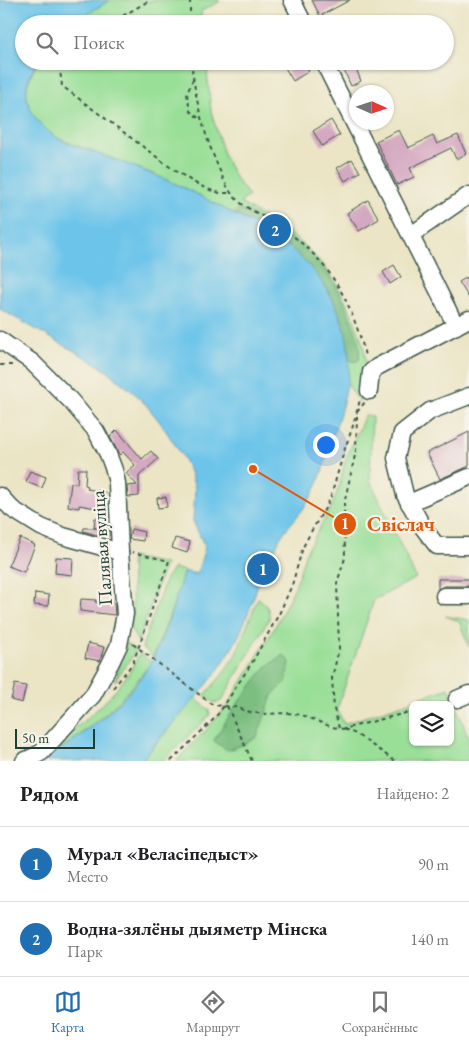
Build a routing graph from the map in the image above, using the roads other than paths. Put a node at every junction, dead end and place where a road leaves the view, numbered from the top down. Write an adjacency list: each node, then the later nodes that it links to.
1 (292, 0): 2 (street)
2 (300, 15)
3 (328, 70): 5 (street)
4 (469, 195): 5 (street)
5 (411, 236): 6 (street)
6 (463, 322): 8 (street)
7 (0, 340): 14 (street, Палявая вуліца)
8 (365, 392)
9 (469, 396): 12 (street)
10 (469, 477): 12 (street)
11 (0, 496): 14 (street)
12 (409, 503): 13 (street)
13 (469, 546)
14 (120, 552): 17 (street, Палявая вуліца)
15 (444, 596): 16 (street)
16 (469, 596)
17 (24, 761)

